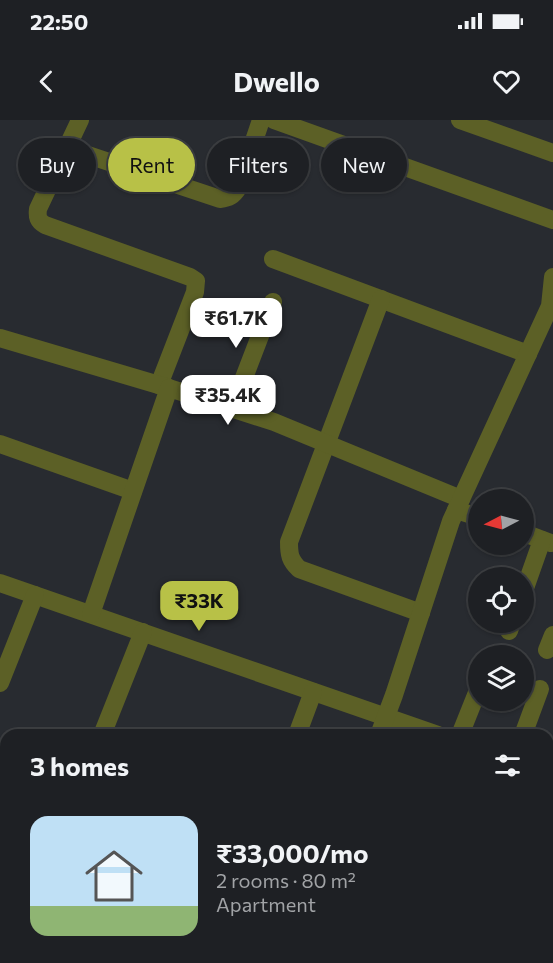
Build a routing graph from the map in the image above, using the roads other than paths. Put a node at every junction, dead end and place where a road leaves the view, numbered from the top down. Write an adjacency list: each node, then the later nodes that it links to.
1 (81, 120): 5 (street)
2 (261, 120): 7 (street)
3 (274, 120): 10 (street)
4 (460, 120): 6 (street)
5 (72, 138)
6 (553, 152): 8 (street)
7 (96, 158)
8 (553, 158)
9 (46, 192): 17 (street)
10 (553, 220)
11 (273, 259): 13 (street)
12 (553, 277): 16 (street)
13 (381, 299): 16 (street); 20 (street)
14 (273, 302): 18 (street)
15 (0, 338): 17 (street)
16 (528, 354): 22 (street)
17 (164, 387): 18 (street); 21 (street)
18 (232, 409): 20 (street)
19 (0, 444): 21 (street)
20 (325, 444): 22 (street); 28 (street)
21 (133, 492): 29 (street)
22 (459, 504): 23 (street); 28 (street)
23 (468, 511)
24 (547, 542): 25 (street)
25 (534, 570)
26 (0, 583): 27 (street)
27 (35, 595): 29 (street); 31 (street)
28 (421, 613): 35 (street)
29 (91, 614): 30 (street)
30 (142, 632): 33 (street); 36 (street)
31 (0, 683)
32 (540, 689): 41 (street)
33 (313, 692): 35 (street); 37 (street)
34 (470, 711): 40 (street)
35 (386, 717): 38 (street); 39 (street)
36 (104, 729)
37 (299, 729)
38 (381, 729)
39 (421, 729)
40 (462, 729)
41 (525, 729)

